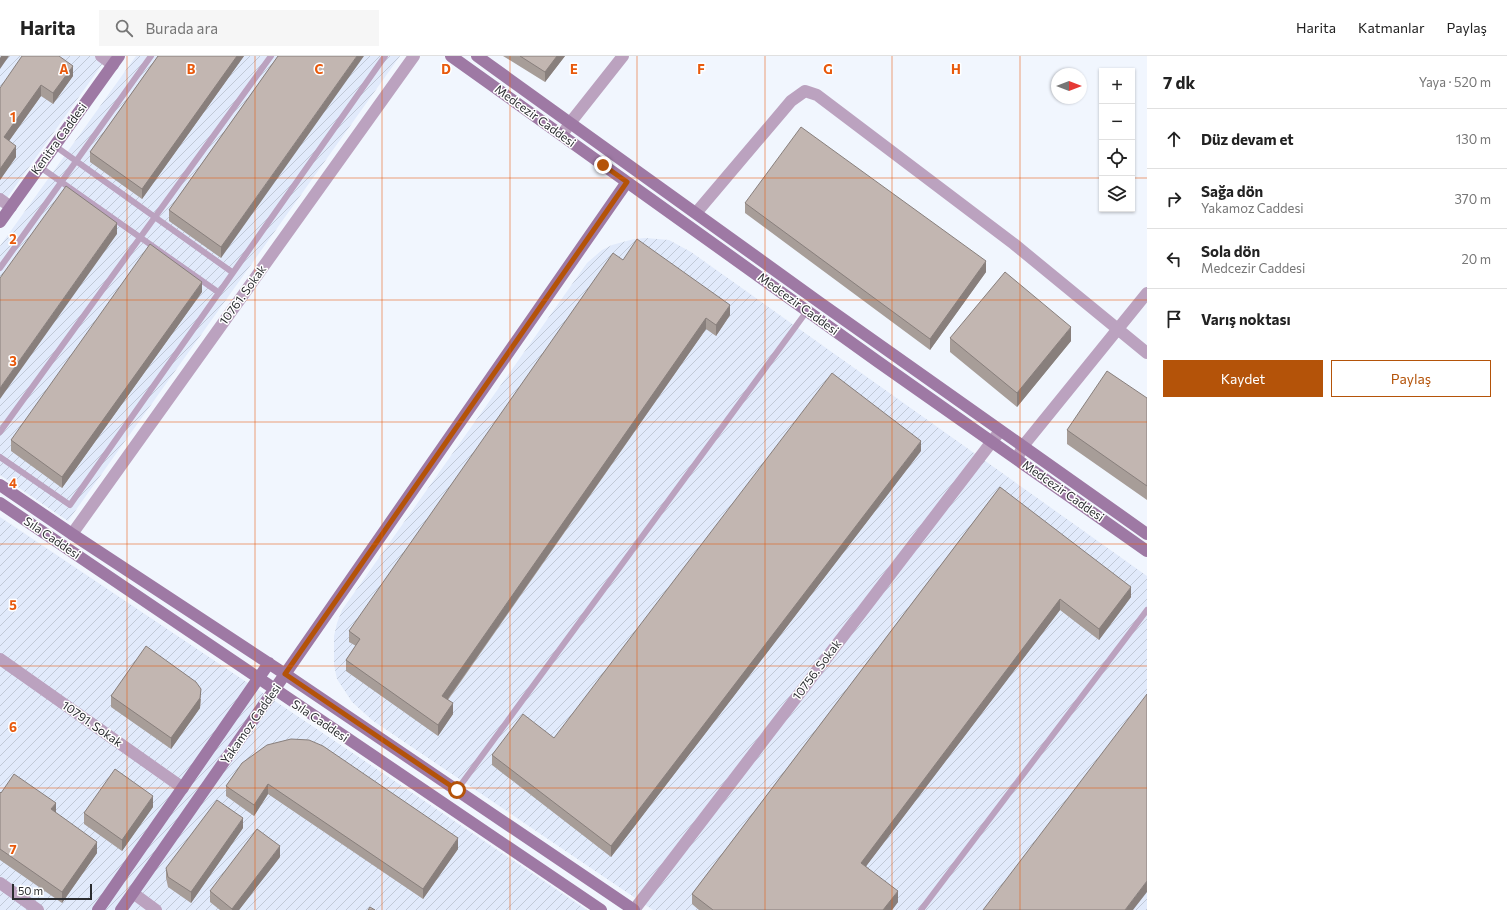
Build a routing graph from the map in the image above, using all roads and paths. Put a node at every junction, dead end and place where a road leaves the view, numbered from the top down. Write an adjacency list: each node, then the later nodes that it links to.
1 (101, 56): 9 (street)
2 (151, 56): 13 (lane)
3 (271, 56): 20 (lane)
4 (386, 56): 24 (lane)
5 (414, 56): 38 (street, 10761. Sokak)
6 (451, 56): 11 (street, Medcezir Caddesi)
7 (477, 56): 10 (street, Medcezir Caddesi)
8 (623, 56): 10 (street)
9 (116, 60): 12 (street, Kenitra Caddesi)
10 (570, 123): 11 (street); 19 (street, Medcezir Caddesi)
11 (562, 135): 16 (street, Medcezir Caddesi)
12 (55, 146): 13 (lane); 14 (street, Kenitra Caddesi)
13 (76, 161): 15 (lane); 20 (lane)
14 (40, 167): 15 (lane); 18 (street, Kenitra Caddesi)
15 (61, 182): 22 (lane); 23 (lane)
16 (627, 182): 27 (street, Medcezir Caddesi); 44 (street, Yakamoz Caddesi)
17 (0, 199): 18 (street)
18 (11, 207): 21 (street, Kenitra Caddesi)
19 (696, 213): 28 (street); 30 (street, Medcezir Caddesi)
20 (155, 217): 22 (lane); 24 (lane)
21 (0, 222)
22 (140, 237): 25 (lane); 31 (lane)
23 (0, 268)
24 (232, 272): 25 (lane)
25 (218, 292): 34 (lane)
26 (1147, 293): 28 (street)
27 (807, 310): 32 (street, Medcezir Caddesi); 48 (lane)
28 (1118, 329): 29 (street); 33 (street)
29 (1147, 353)
30 (1000, 431): 32 (street, 10756. Sokak); 33 (street, Medcezir Caddesi)
31 (0, 432)
32 (992, 442): 35 (street, Medcezir Caddesi); 56 (street, 10756. Sokak)
33 (1023, 446): 35 (street); 39 (street, Medcezir Caddesi)
34 (0, 457)
35 (1016, 459): 40 (street, Medcezir Caddesi)
36 (0, 485): 38 (street)
37 (0, 503): 45 (street, Sıla Caddesi)
38 (72, 534): 43 (street)
39 (1147, 534)
40 (1147, 550)
41 (1147, 610): 57 (lane)
42 (0, 659): 47 (street, 10791. Sokak)
43 (269, 663): 44 (street); 45 (street, Yakamoz Caddesi)
44 (285, 674): 46 (street, Yakamoz Caddesi); 48 (street)
45 (258, 679): 46 (street, Sıla Caddesi); 47 (street, Yakamoz Caddesi)
46 (274, 690): 50 (street, Yakamoz Caddesi); 55 (street, Sıla Caddesi)
47 (183, 788): 52 (street, Yakamoz Caddesi)
48 (457, 790): 56 (street)
49 (0, 883): 51 (street)
50 (133, 893): 53 (street, Yakamoz Caddesi); 54 (street)
51 (38, 910)
52 (98, 910)
53 (121, 910)
54 (156, 910)
55 (601, 910)
56 (634, 910)
57 (920, 910)

